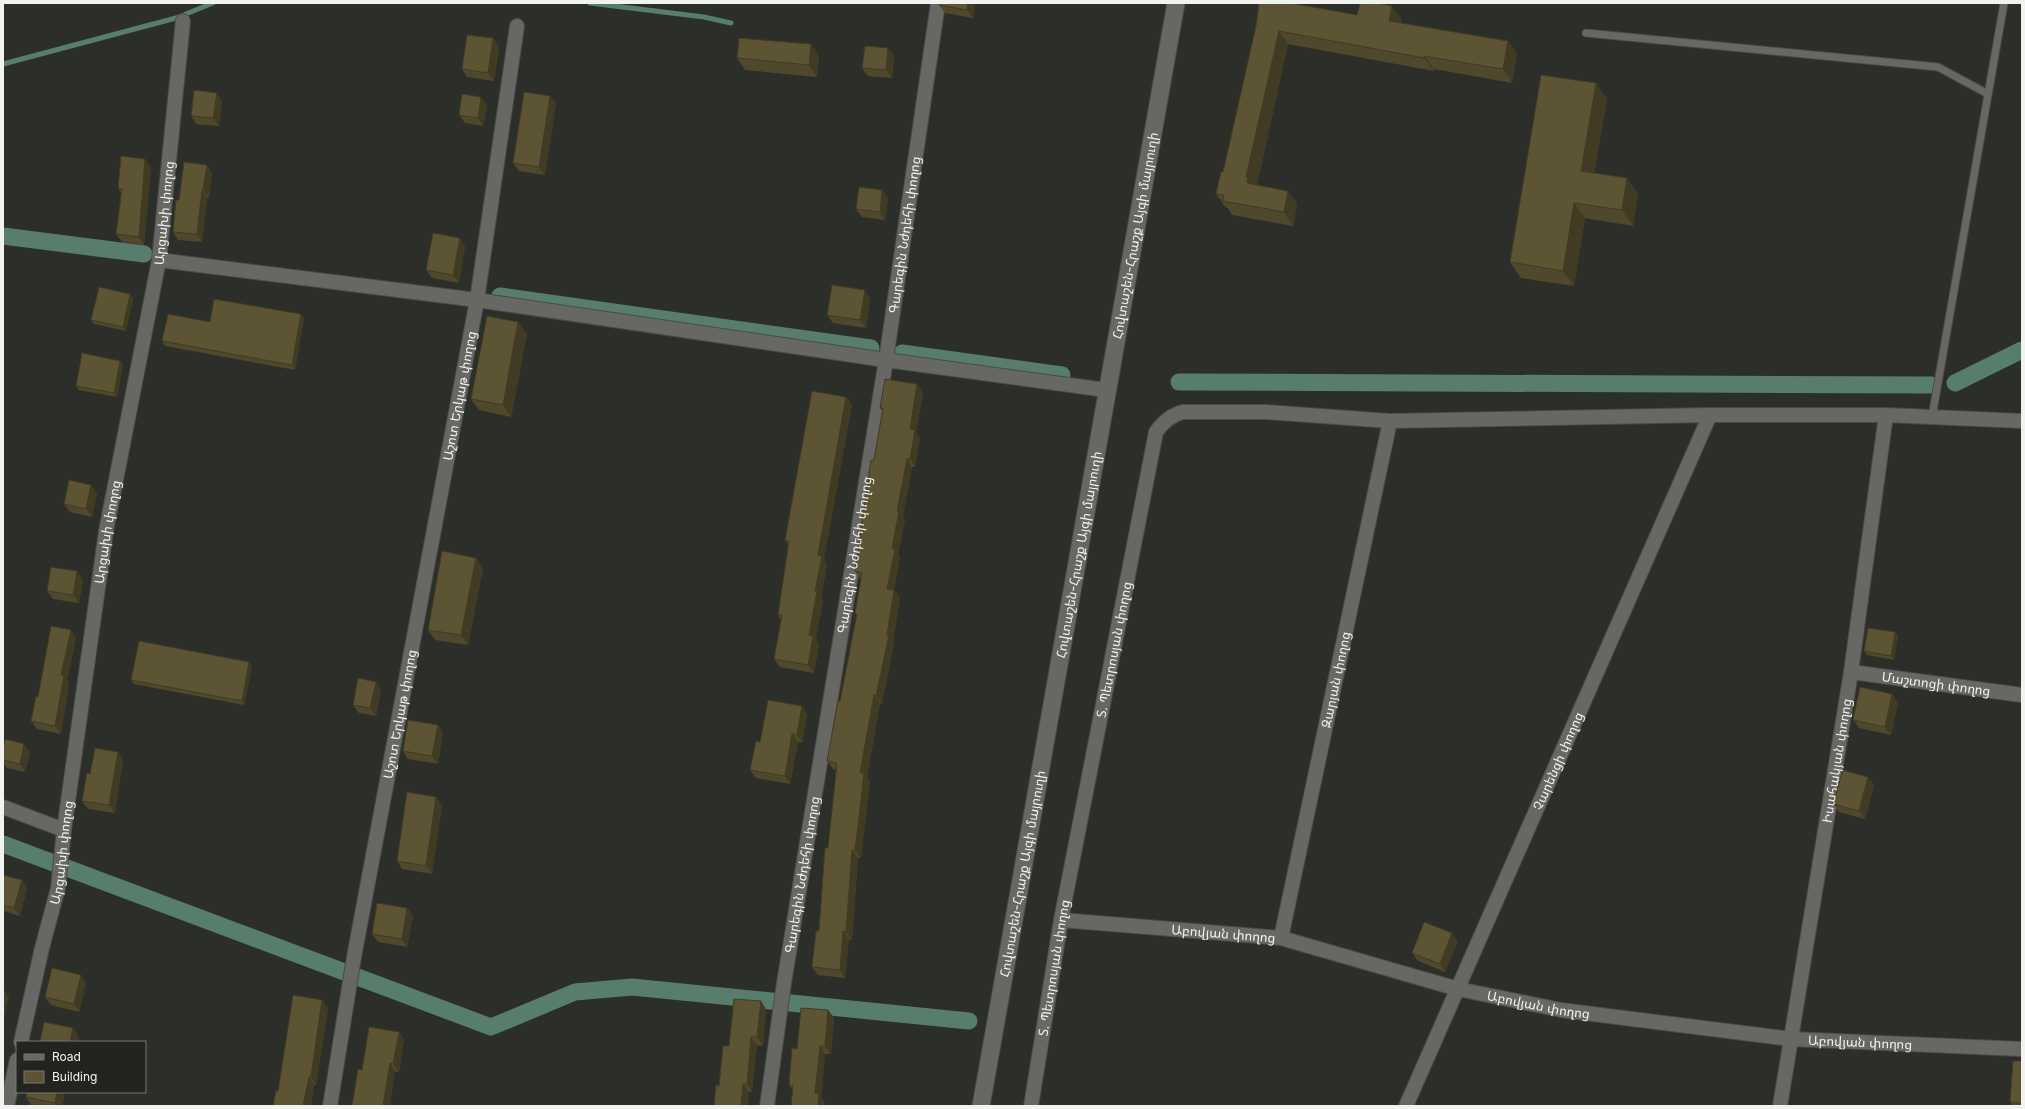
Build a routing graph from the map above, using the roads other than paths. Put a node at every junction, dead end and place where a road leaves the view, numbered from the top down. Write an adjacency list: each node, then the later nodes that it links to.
1 (938, 3): 10 (street, Գարեգին Նժդեհի փողոց)
2 (1176, 3): 11 (street, Հովտաշեն-Հրաշք Այգի մայրուղի)
3 (2004, 3): 7 (lane)
4 (183, 21): 8 (street, Արցախի փողոց)
5 (518, 26): 9 (street)
6 (1586, 33): 7 (lane)
7 (1988, 94): 14 (lane)
8 (159, 260): 9 (street); 20 (street, Արցախի փողոց)
9 (477, 300): 10 (street); 29 (street, Աշոտ Երկաթ փողոց)
10 (886, 360): 11 (street); 30 (street, Գարեգին Նժդեհի փողոց)
11 (1106, 390): 31 (street, Հովտաշեն-Հրաշք Այգի մայրուղի)
12 (1710, 415): 13 (street, Տ. Պետրոսյան փողոց); 15 (street, Տ. Պետրոսյան փողոց); 23 (street, Չարենցի փողոց)
13 (1886, 415): 14 (street, Տ. Պետրոսյան փողոց); 17 (street, Իսահակյան փողոց)
14 (1932, 417): 16 (street, Տ. Պետրոսյան փողոց)
15 (1390, 421): 21 (street, Տ. Պետրոսյան փողոց); 22 (street, Զարյան փողոց)
16 (2022, 421)
17 (1851, 672): 18 (street, Մաշտոցի փողոց); 24 (street, Իսահակյան փողոց)
18 (2022, 695)
19 (3, 807): 20 (street)
20 (64, 830): 25 (street, Արցախի փողոց)
21 (1061, 920): 22 (street, Աբովյան փողոց); 32 (street, Տ. Պետրոսյան փողոց)
22 (1281, 938): 23 (street, Աբովյան փողոց)
23 (1458, 989): 24 (street, Աբովյան փողոց); 33 (street, Չարենցի փողոց)
24 (1791, 1039): 26 (street, Աբովյան փողոց); 34 (street, Իսահակյան փողոց)
25 (21, 1041)
26 (2022, 1049)
27 (16, 1065): 28 (street)
28 (7, 1106)
29 (330, 1106)
30 (767, 1106)
31 (982, 1106)
32 (1031, 1106)
33 (1406, 1106)
34 (1780, 1106)

